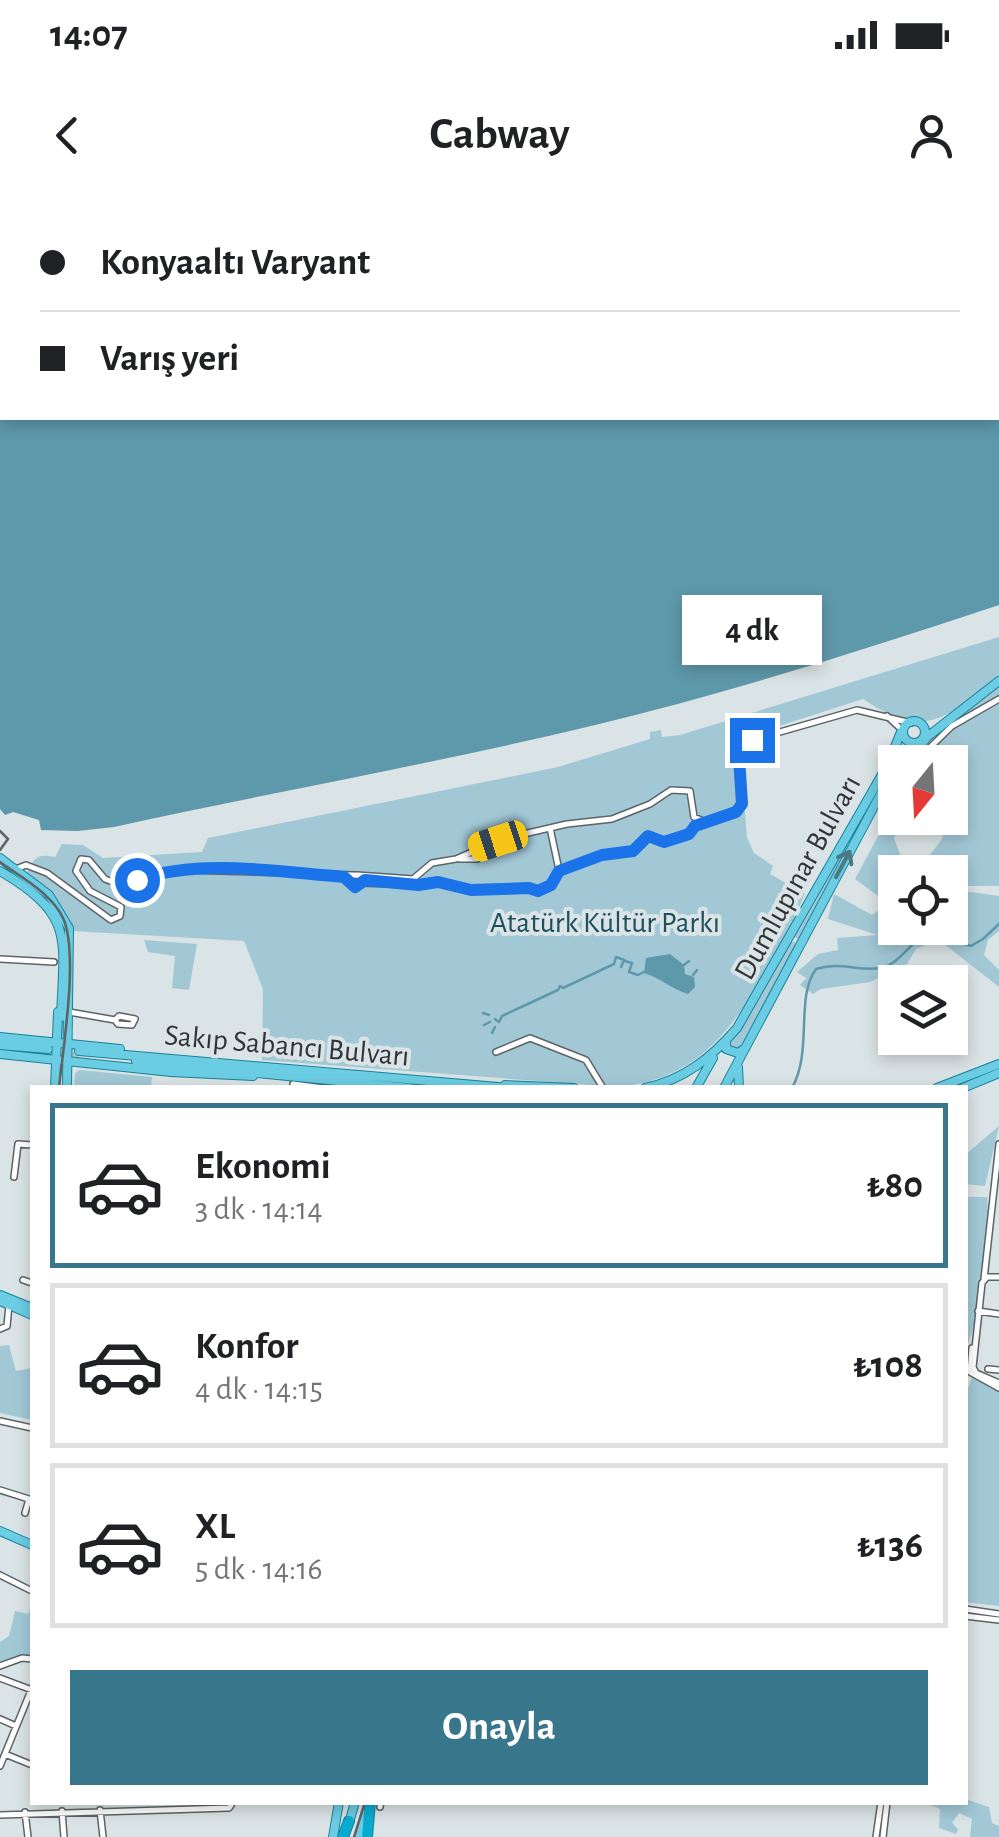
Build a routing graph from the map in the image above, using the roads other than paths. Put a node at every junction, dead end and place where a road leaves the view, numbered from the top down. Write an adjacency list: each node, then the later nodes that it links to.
1 (999, 681): 4 (main road)
2 (999, 699): 9 (street)
3 (885, 715): 5 (street); 6 (street); 12 (street)
4 (948, 718): 5 (main road); 7 (main road)
5 (916, 724): 6 (main road); 7 (main road)
6 (901, 731): 7 (main road); 23 (main road, Dumlupınar Bulvarı)
7 (926, 738): 8 (main road)
8 (920, 745)
9 (932, 745)
10 (878, 805): 25 (main road, Dumlupınar Bulvarı, one-way to 10)
11 (694, 817): 12 (street); 13 (street); 14 (street)
12 (705, 822): 13 (street)
13 (695, 826): 19 (street)
14 (550, 828): 16 (street); 19 (street)
15 (0, 858): 20 (main road)
16 (456, 859): 17 (street); 21 (street)
17 (476, 859)
18 (0, 871): 20 (main road)
19 (559, 871): 22 (street)
20 (16, 873): 21 (street); 24 (main road); 29 (main road)
21 (351, 877): 22 (street); 22 (street)
22 (361, 883)
23 (788, 942): 25 (main road); 32 (main road, Dumlupınar Bulvarı)
24 (62, 943): 27 (main road); 28 (main road)
25 (797, 948): 34 (main road, Dumlupınar Bulvarı)
26 (0, 959): 27 (street)
27 (54, 962): 28 (main road)
28 (62, 973): 29 (main road); 38 (main road)
29 (66, 1016): 30 (street); 33 (main road)
30 (115, 1020)
31 (0, 1037): 38 (main road)
32 (726, 1041): 34 (main road); 36 (main road, Dumlupınar Bulvarı)
33 (68, 1044): 38 (main road); 40 (main road); 43 (main road)
34 (744, 1049): 44 (main road, Dumlupınar Bulvarı); 59 (main road)
35 (0, 1050): 38 (main road)
36 (718, 1050): 55 (main road); 56 (main road)
37 (496, 1052): 54 (street)
38 (51, 1053): 40 (main road); 49 (main road)
39 (81, 1057): 40 (main road); 43 (main road, Sakıp Sabancı Bulvarı); 46 (main road); 47 (main road, Sakıp Sabancı Bulvarı); 51 (main road)
40 (68, 1060): 50 (main road)
41 (999, 1064): 60 (main road)
42 (145, 1065): 46 (main road)
43 (273, 1065): 53 (main road, Sakıp Sabancı Bulvarı)
44 (735, 1069): 57 (main road); 58 (main road, Dumlupınar Bulvarı)
45 (999, 1074): 61 (main road)
46 (267, 1075): 47 (main road)
47 (282, 1075): 52 (main road, Sakıp Sabancı Bulvarı)
48 (293, 1084): 52 (street)
49 (55, 1085)
50 (67, 1085)
51 (67, 1085)
52 (328, 1085)
53 (491, 1085)
54 (601, 1085)
55 (654, 1085)
56 (698, 1085)
57 (718, 1085)
58 (726, 1085)
59 (738, 1085)
60 (945, 1085)
61 (968, 1086)
62 (999, 1144): 65 (street)
63 (30, 1145): 64 (street)
64 (14, 1177)
65 (996, 1190): 66 (street)
66 (985, 1278): 67 (street); 72 (street)
67 (999, 1278)
68 (22, 1280): 69 (street)
69 (30, 1282)
70 (3, 1300): 71 (main road); 74 (street)
71 (30, 1310)
72 (978, 1311): 73 (street); 77 (street)
73 (999, 1314)
74 (0, 1328)
75 (988, 1369): 76 (street)
76 (999, 1370)
77 (999, 1385)
78 (0, 1420): 79 (street)
79 (30, 1428)
80 (0, 1490): 81 (street)
81 (30, 1499)
82 (30, 1501): 83 (street)
83 (24, 1513)
84 (0, 1530): 85 (main road)
85 (30, 1544)
86 (0, 1577): 87 (street)
87 (30, 1590)
88 (968, 1613): 89 (street)
89 (999, 1617)
90 (30, 1661): 91 (street)
91 (0, 1666)
92 (0, 1678): 93 (street)
93 (30, 1689)
94 (30, 1694): 96 (street)
95 (0, 1719): 96 (street)
96 (16, 1726): 97 (street)
97 (5, 1754): 98 (street); 99 (street)
98 (30, 1764)
99 (0, 1766)
100 (32, 1805): 110 (street)
101 (232, 1805): 107 (street)
102 (339, 1805): 116 (main road)
103 (354, 1805): 112 (main road)
104 (375, 1805): 118 (main road)
105 (375, 1805): 119 (highway)
106 (884, 1805): 120 (street)
107 (172, 1806): 108 (street)
108 (103, 1807): 109 (street); 115 (street)
109 (62, 1811): 110 (street); 114 (street)
110 (28, 1812): 111 (street); 113 (street)
111 (0, 1815)
112 (350, 1820): 117 (highway)
113 (28, 1837)
114 (64, 1837)
115 (104, 1837)
116 (334, 1837)
117 (344, 1837)
118 (359, 1837)
119 (367, 1837)
120 (879, 1837)

